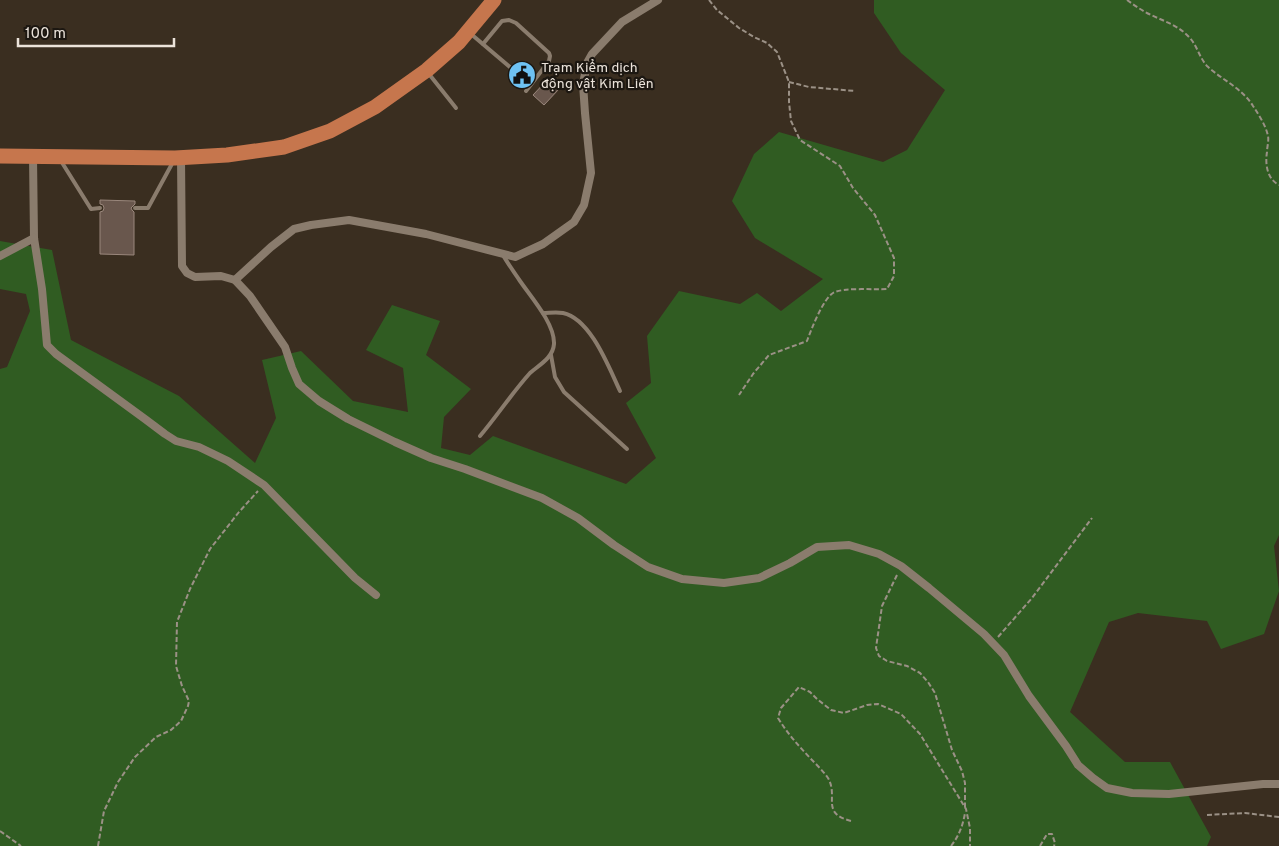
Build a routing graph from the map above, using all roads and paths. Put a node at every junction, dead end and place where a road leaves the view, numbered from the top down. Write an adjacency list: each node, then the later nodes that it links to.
1 (494, 0): 5 (highway)
2 (658, 0): 21 (street)
3 (709, 0): 9 (path)
4 (1127, 0): 17 (path)
5 (468, 31): 6 (lane); 8 (highway)
6 (483, 44): 7 (lane); 10 (lane)
7 (511, 68)
8 (426, 70): 12 (lane); 16 (highway)
9 (789, 82): 11 (path); 27 (path)
10 (526, 91)
11 (855, 91)
12 (456, 108)
13 (0, 156): 14 (highway)
14 (33, 157): 15 (highway); 20 (street)
15 (58, 157): 16 (highway); 18 (lane)
16 (178, 158): 19 (lane); 23 (street)
17 (1279, 185)
18 (100, 208)
19 (134, 208)
20 (34, 238): 22 (street); 30 (street)
21 (503, 255): 23 (street); 24 (lane)
22 (0, 256)
23 (235, 280): 32 (street)
24 (543, 313): 25 (lane); 26 (lane)
25 (551, 355): 28 (lane); 29 (lane)
26 (620, 391)
27 (739, 395)
28 (480, 436)
29 (627, 449)
30 (264, 485): 33 (street); 42 (path)
31 (1092, 518): 34 (path)
32 (901, 566): 34 (street); 36 (path)
33 (376, 595)
34 (993, 643): 35 (street)
35 (1279, 784)
36 (966, 809): 39 (path); 43 (path); 44 (path)
37 (1207, 815): 38 (path)
38 (1279, 817)
39 (852, 821)
40 (0, 830): 41 (path)
41 (21, 846)
42 (98, 846)
43 (951, 846)
44 (970, 846)
45 (1040, 846): 46 (path)
46 (1054, 846)

